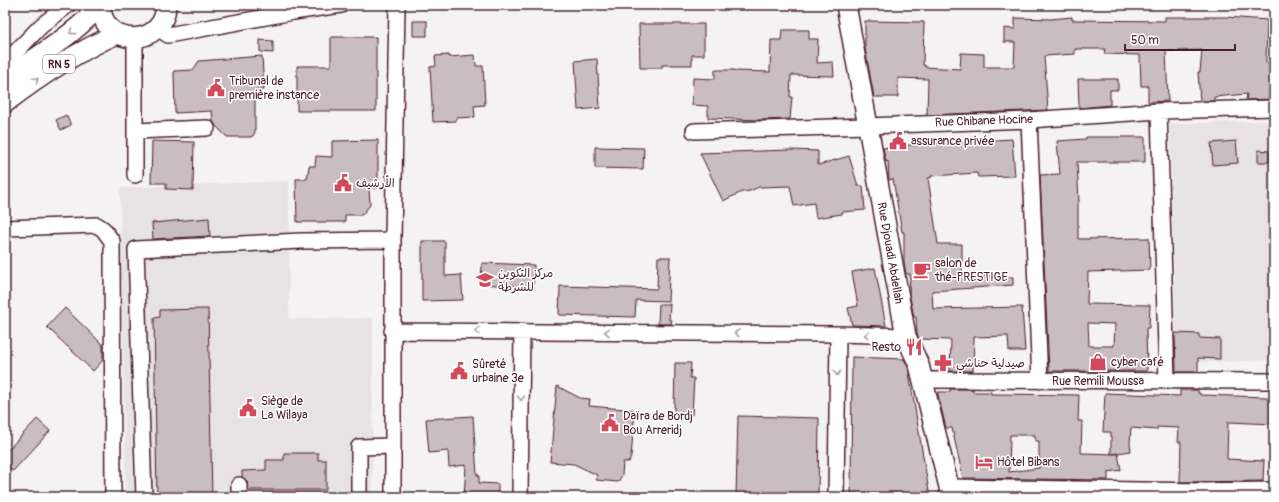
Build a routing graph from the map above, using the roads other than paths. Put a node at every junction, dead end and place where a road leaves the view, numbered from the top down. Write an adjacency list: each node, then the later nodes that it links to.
1 (68, 5): 10 (street)
2 (101, 5): 8 (main road); 11 (main road, RN 5, one-way to 11)
3 (341, 5): 7 (street)
4 (397, 5): 22 (street)
5 (846, 5): 16 (main road, Rue Djouadi Abdellah)
6 (169, 7): 7 (main road)
7 (158, 28): 9 (main road)
8 (117, 34): 9 (main road); 12 (main road, RN 5, one-way to 8)
9 (135, 38): 19 (street)
10 (5, 63)
11 (5, 80)
12 (5, 103)
13 (1274, 108): 14 (street, Rue Chibane Hocine)
14 (1159, 111): 15 (street, Rue Chibane Hocine); 28 (street)
15 (1029, 120): 16 (street, Rue Chibane Hocine); 30 (street)
16 (867, 126): 18 (street, Rue Chibane Hocine); 26 (main road, Rue Djouadi Abdellah)
17 (207, 128): 19 (street)
18 (694, 130)
19 (135, 131): 20 (street)
20 (135, 175)
21 (5, 228): 34 (street)
22 (393, 240): 23 (street); 35 (street)
23 (392, 331): 24 (street, one-way to 23); 31 (street)
24 (522, 331): 25 (street, one-way to 24); 38 (street, one-way to 38)
25 (838, 334): 26 (street, one-way to 25); 39 (street, one-way to 39)
26 (906, 336): 27 (main road, Rue Djouadi Abdellah)
27 (922, 380): 30 (street, Rue Remili Moussa); 33 (main road, Rue Djouadi Abdellah)
28 (1167, 381): 29 (street, Rue Remili Moussa); 30 (street, Rue Remili Moussa)
29 (1274, 381)
30 (1040, 382)
31 (392, 446): 36 (street); 37 (street)
32 (1274, 490): 33 (street)
33 (950, 492)
34 (113, 497)
35 (144, 497)
36 (359, 497)
37 (393, 497)
38 (520, 497)
39 (836, 497)

